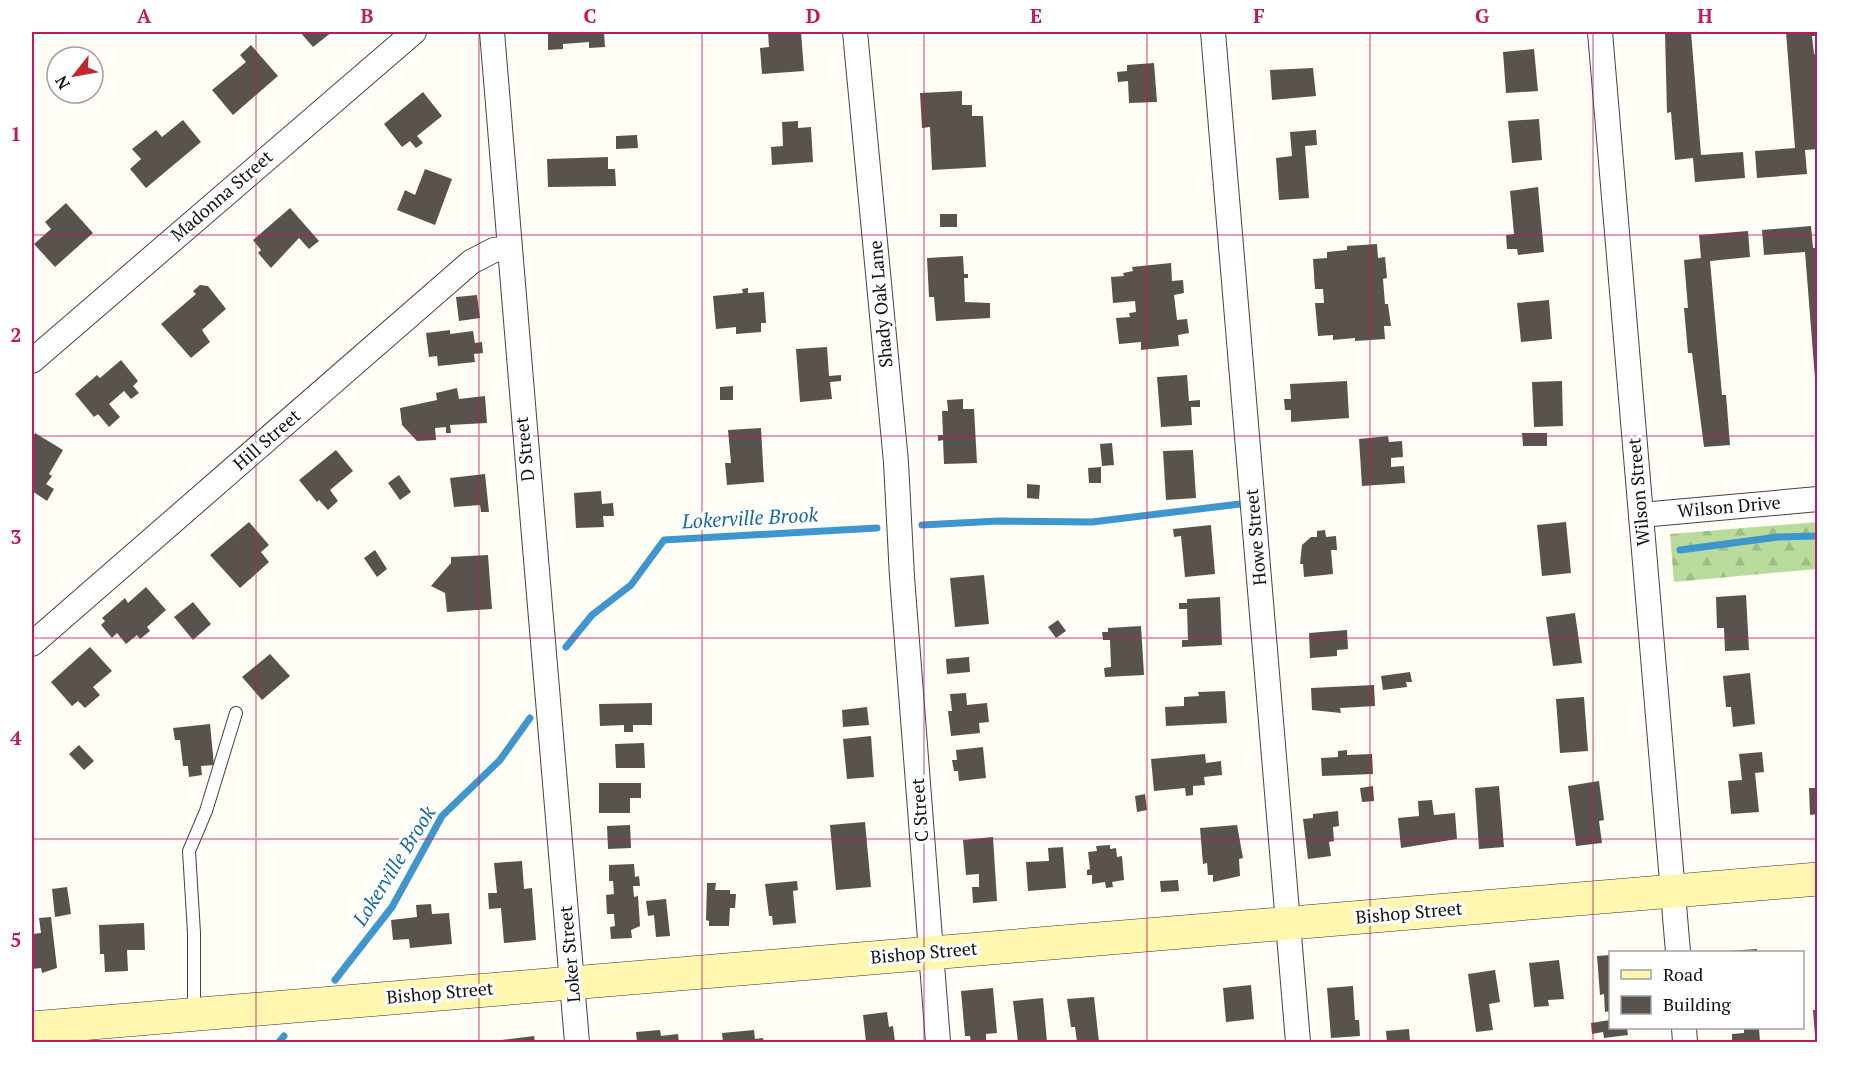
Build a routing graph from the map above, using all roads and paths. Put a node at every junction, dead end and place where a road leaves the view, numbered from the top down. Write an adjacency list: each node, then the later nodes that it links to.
1 (414, 32): 7 (street, Madonna Street)
2 (492, 32): 6 (street, D Street)
3 (855, 32): 10 (street, Shady Oak Lane)
4 (1213, 32): 16 (street, Howe Street)
5 (1600, 32): 9 (street, Wilson Street)
6 (508, 248): 11 (street, Hill Street); 13 (street, D Street)
7 (32, 361)
8 (1818, 499): 9 (street, Wilson Drive)
9 (1641, 515): 15 (street, Wilson Street)
10 (902, 577): 18 (street, C Street)
11 (32, 644)
12 (236, 713): 20 (lane)
13 (562, 866): 19 (street, Loker Street)
14 (1818, 879): 15 (street, Bishop Street)
15 (1673, 891): 16 (street, Bishop Street); 17 (street, Wilson Street)
16 (1288, 922): 18 (street, Bishop Street); 24 (street, Howe Street)
17 (1678, 951)
18 (931, 952): 19 (street, Bishop Street); 23 (street, C Street)
19 (572, 982): 20 (street, Bishop Street); 22 (street, Loker Street)
20 (194, 1015): 21 (street, Bishop Street)
21 (32, 1028)
22 (577, 1042)
23 (938, 1042)
24 (1298, 1042)

